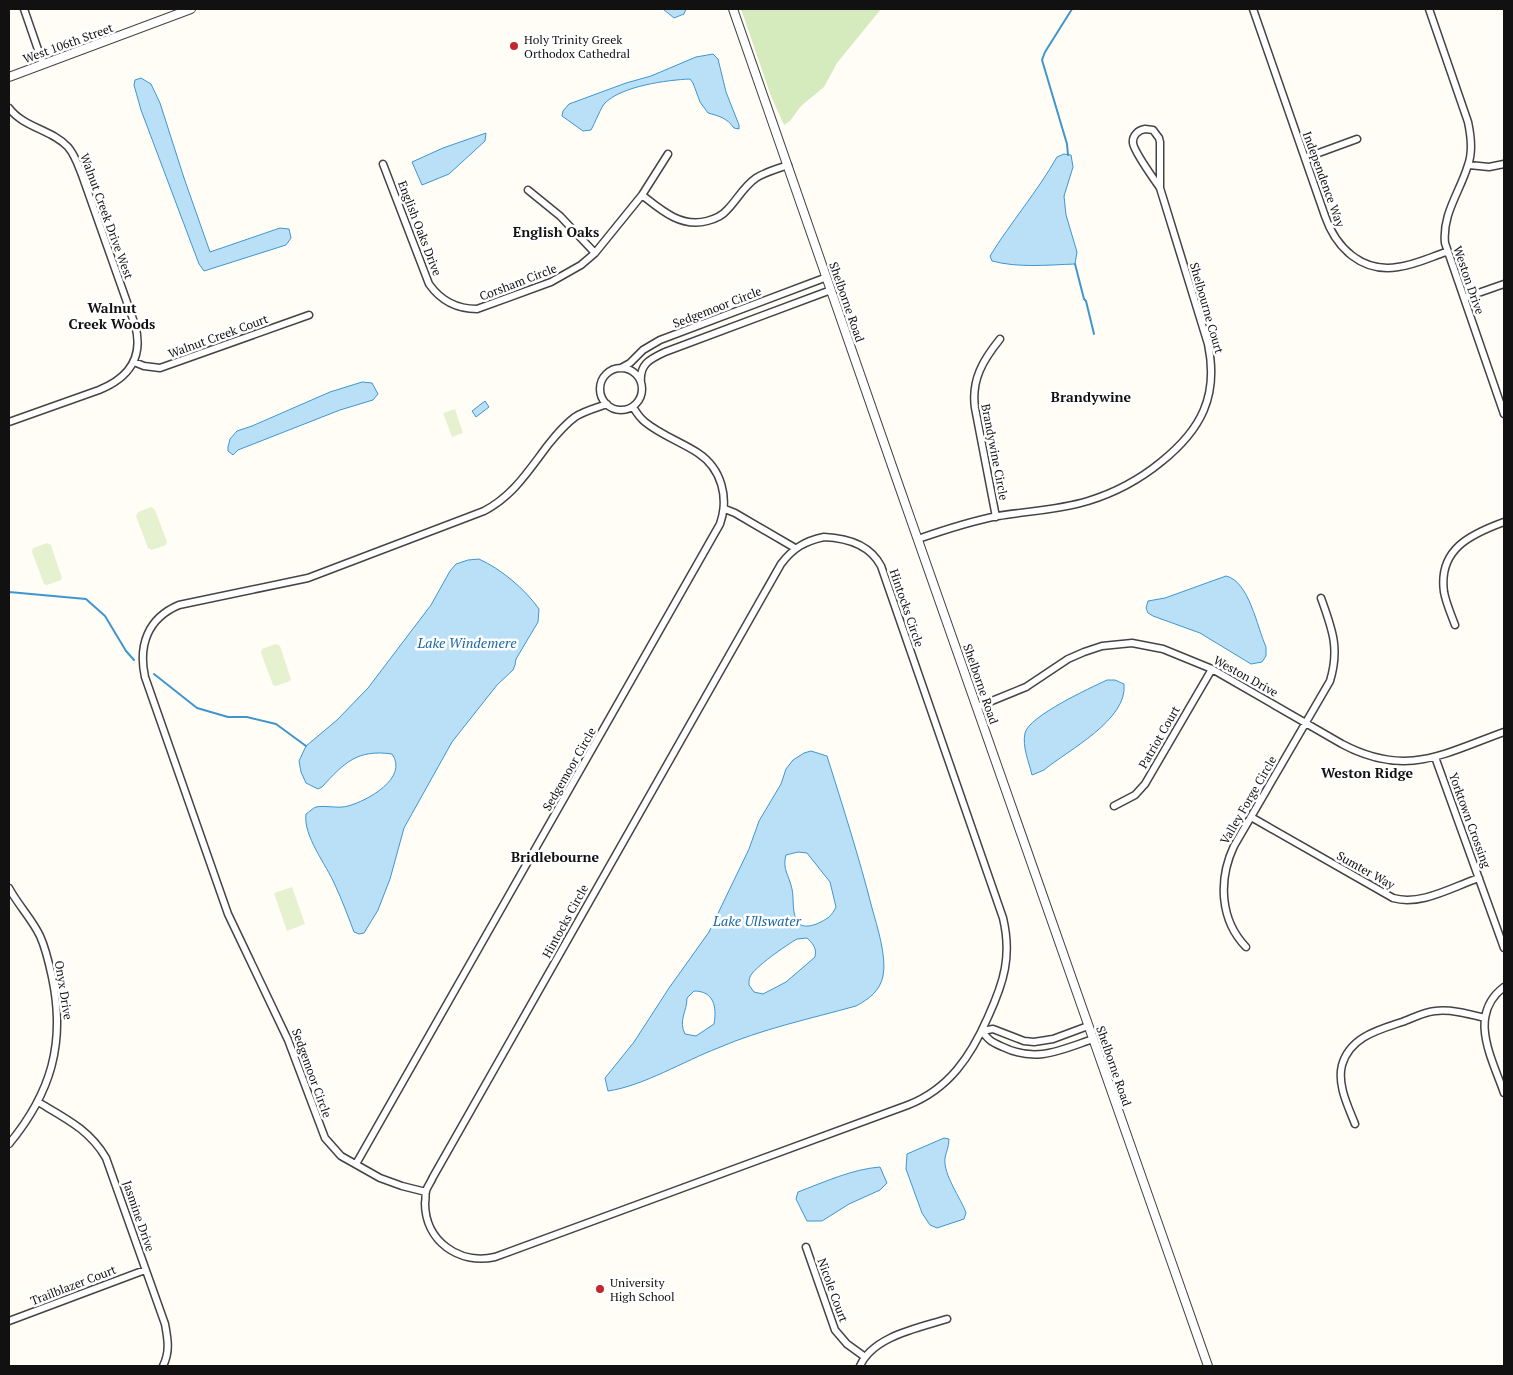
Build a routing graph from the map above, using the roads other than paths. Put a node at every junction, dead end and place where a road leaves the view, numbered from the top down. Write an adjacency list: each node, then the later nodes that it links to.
1 (24, 9): 7 (street)
2 (191, 9): 6 (street, West 106th Street)
3 (733, 9): 15 (street, Shelborne Road)
4 (1253, 9): 12 (street, Independence Way)
5 (1429, 9): 16 (street, Weston Drive)
6 (182, 10): 7 (street, West 106th Street)
7 (43, 64): 8 (street, West 106th Street)
8 (9, 77)
9 (9, 108): 29 (street, Walnut Creek Drive West)
10 (1357, 139): 12 (street)
11 (668, 154): 19 (street, Corsham Circle)
12 (1305, 158): 20 (street, Independence Way)
13 (383, 164): 26 (street, English Oaks Drive)
14 (1504, 164): 16 (street)
15 (788, 165): 19 (street); 22 (street, Shelborne Road)
16 (1468, 165): 20 (street, Weston Drive)
17 (1160, 188): 17 (street, Shelbourne Court); 38 (street, Shelbourne Court)
18 (528, 190): 21 (street)
19 (642, 195): 21 (street, Corsham Circle)
20 (1446, 252): 25 (street, Weston Drive)
21 (595, 253): 26 (street, Corsham Circle)
22 (827, 277): 24 (street, Shelborne Road); 30 (street, Sedgemoor Circle)
23 (1504, 284): 25 (street)
24 (831, 290): 31 (street, Sedgemoor Circle); 40 (street, Shelborne Road)
25 (1464, 298): 32 (street, Weston Drive)
26 (468, 309)
27 (310, 315): 29 (street, Walnut Creek Court)
28 (1000, 339): 38 (street, Brandywine Circle)
29 (134, 362): 36 (street)
30 (621, 368): 31 (street); 33 (street)
31 (641, 383): 34 (street)
32 (1502, 400): 35 (street, Weston Drive)
33 (607, 404): 34 (street); 64 (street, Sedgemoor Circle)
34 (633, 407): 37 (street, Sedgemoor Circle)
35 (1504, 414)
36 (9, 422)
37 (725, 509): 41 (street); 64 (street, Sedgemoor Circle)
38 (996, 517): 40 (street, Shelbourne Court)
39 (1504, 522): 43 (street)
40 (918, 539): 45 (street, Shelborne Road)
41 (795, 548): 58 (street, Hintocks Circle); 65 (street, Hintocks Circle)
42 (1321, 598): 46 (street, Valley Forge Circle)
43 (1455, 625)
44 (1212, 669): 45 (street, Weston Drive); 46 (street, Weston Drive); 49 (street, Patriot Court)
45 (977, 707): 57 (street, Shelborne Road)
46 (1306, 723): 48 (street, Weston Drive); 50 (street, Valley Forge Circle)
47 (1504, 732): 48 (street, Weston Drive)
48 (1435, 757): 51 (street, Yorktown Crossing)
49 (1114, 806)
50 (1251, 818): 51 (street, Sumter Way); 53 (street, Valley Forge Circle)
51 (1479, 878): 54 (street, Yorktown Crossing)
52 (9, 888): 61 (street, Onyx Drive)
53 (1246, 947)
54 (1504, 948)
55 (1504, 987): 56 (street)
56 (1485, 1018): 60 (street); 62 (street)
57 (1088, 1026): 58 (street); 59 (street, Shelborne Road)
58 (982, 1031): 59 (street); 65 (street, Hintocks Circle)
59 (1093, 1039): 73 (street, Shelborne Road)
60 (1504, 1093)
61 (38, 1102): 63 (street, Onyx Drive); 67 (street, Jasmine Drive)
62 (1355, 1124)
63 (9, 1144)
64 (356, 1164): 65 (street)
65 (426, 1192)
66 (806, 1247): 70 (street, Nicole Court)
67 (145, 1270): 69 (street, Trailblazer Court); 71 (street, Jasmine Drive)
68 (947, 1318): 70 (street)
69 (9, 1321)
70 (865, 1357): 72 (street)
71 (164, 1366)
72 (860, 1366)
73 (1208, 1366)

